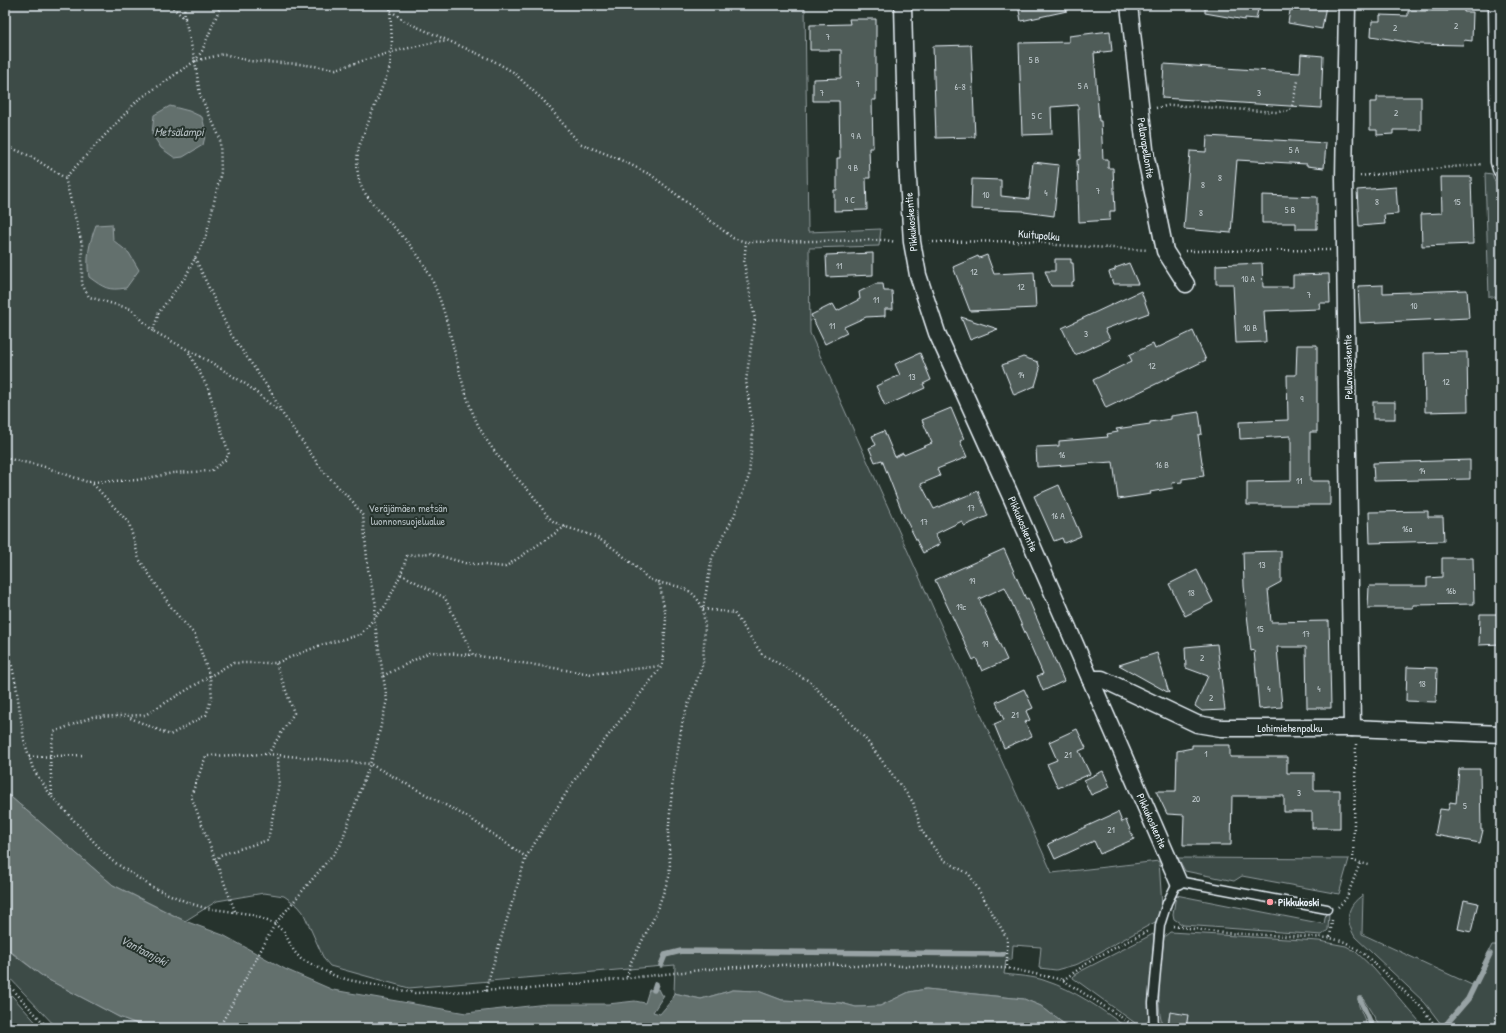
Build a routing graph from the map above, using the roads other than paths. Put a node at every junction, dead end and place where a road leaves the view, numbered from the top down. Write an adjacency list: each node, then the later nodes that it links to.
1 (903, 5): 8 (street, Pikkukoskentie)
2 (1129, 5): 7 (street, Pellavapellontie)
3 (1347, 5): 9 (street, Pellavakaskentie)
4 (1497, 5): 5 (street)
5 (1499, 36): 6 (street)
6 (1500, 166)
7 (1186, 284)
8 (1090, 679): 9 (street, Lohimiehenpolku); 11 (street, Pikkukoskentie)
9 (1352, 728): 10 (street, Lohimiehenpolku)
10 (1501, 734)
11 (1178, 882): 12 (lane); 13 (lane)
12 (1330, 910)
13 (1154, 1028)

